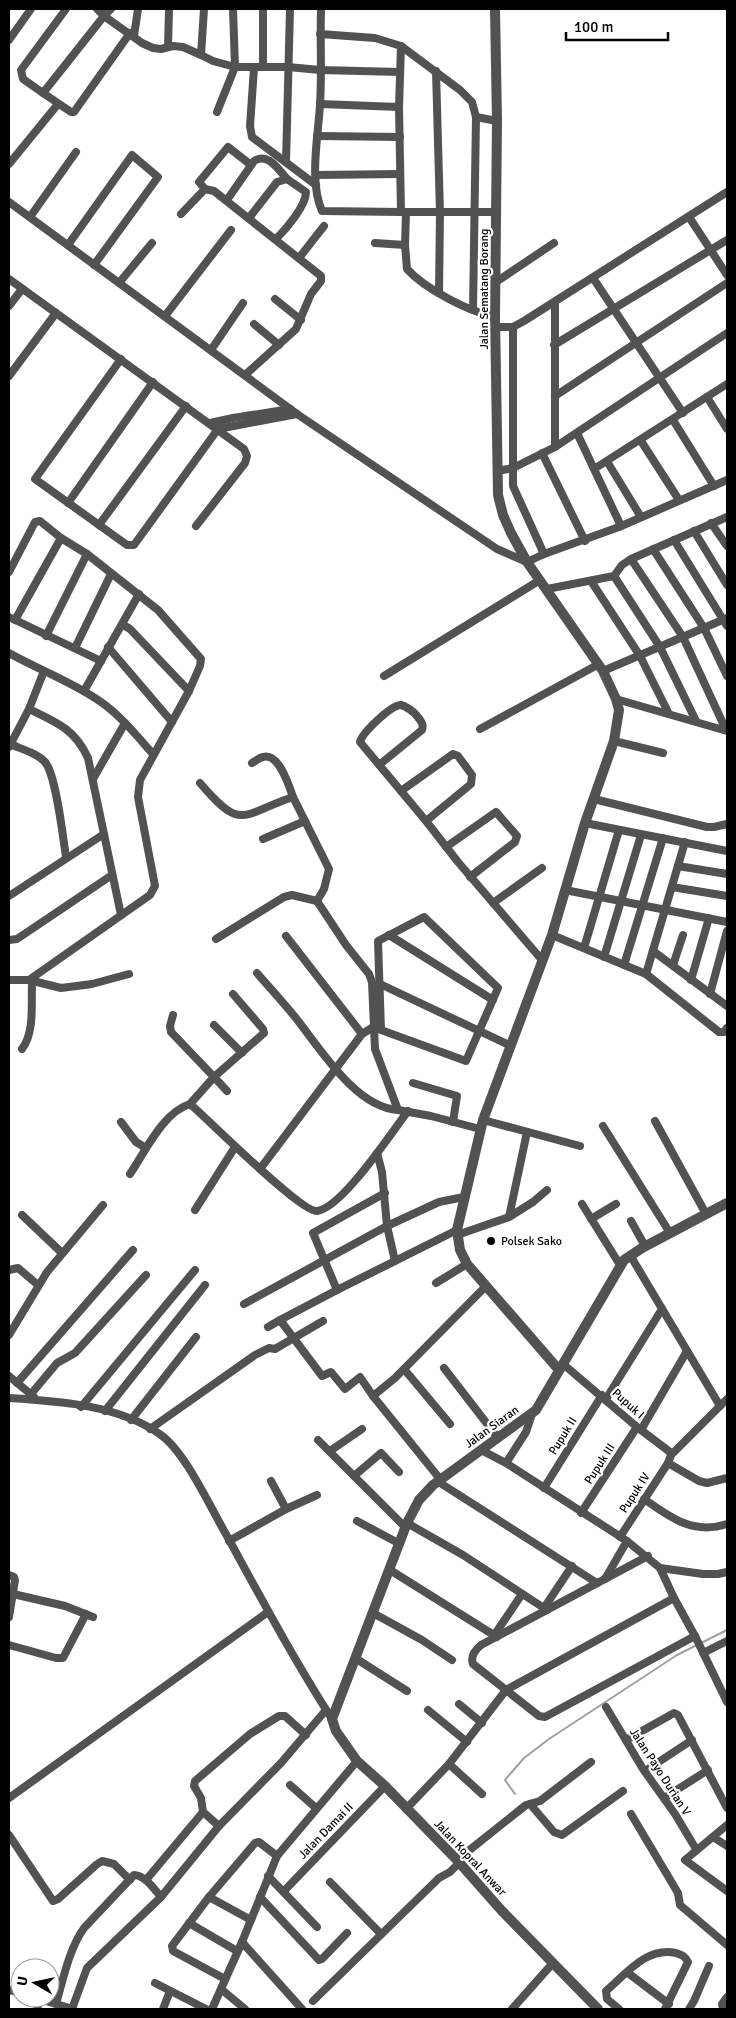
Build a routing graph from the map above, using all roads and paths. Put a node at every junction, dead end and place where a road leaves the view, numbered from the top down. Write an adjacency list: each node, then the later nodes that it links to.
1 (31, 9): 16 (street)
2 (66, 9): 26 (street)
3 (97, 9): 13 (street)
4 (111, 9): 13 (street)
5 (138, 9): 15 (street)
6 (168, 9): 18 (street)
7 (204, 9): 19 (street)
8 (233, 9): 20 (street)
9 (263, 9): 21 (street)
10 (290, 9): 22 (street)
11 (320, 9): 14 (street)
12 (495, 9): 32 (street, Jalan Sematang Borang)
13 (104, 16): 15 (street); 26 (street)
14 (320, 34): 17 (street); 23 (street)
15 (132, 35): 18 (street); 27 (street)
16 (9, 40)
17 (401, 46): 24 (street); 25 (street)
18 (168, 47): 19 (street)
19 (202, 55): 20 (street)
20 (235, 67): 21 (street); 30 (street)
21 (259, 67): 22 (street); 36 (street)
22 (288, 67): 23 (street); 36 (street)
23 (320, 70): 25 (street); 28 (street)
24 (436, 71): 31 (street); 50 (street)
25 (400, 72): 29 (street)
26 (43, 93): 27 (street)
27 (58, 104): 37 (street)
28 (320, 104): 29 (street); 33 (street)
29 (399, 106): 34 (street)
30 (217, 112)
31 (478, 118): 32 (street); 48 (street)
32 (493, 120): 49 (street, Jalan Sematang Borang)
33 (317, 136): 34 (street); 40 (street)
34 (400, 138): 39 (street)
35 (76, 152): 52 (street)
36 (286, 162): 42 (street)
37 (9, 164)
38 (251, 165): 41 (street); 43 (street); 45 (street)
39 (400, 174): 40 (street); 47 (street)
40 (316, 176): 42 (street)
41 (287, 179): 54 (street); 57 (street)
42 (316, 184): 47 (street)
43 (205, 189): 45 (street); 51 (street)
44 (727, 192): 53 (street)
45 (227, 200): 54 (street)
46 (9, 202): 52 (street)
47 (403, 212): 50 (street); 62 (street)
48 (477, 212): 49 (street); 50 (street); 80 (street)
49 (493, 212): 70 (street, Jalan Sematang Borang)
50 (440, 213): 74 (street)
51 (181, 214)
52 (30, 217): 63 (street)
53 (690, 217): 64 (street); 68 (street)
54 (249, 218): 57 (street)
55 (324, 226): 65 (street)
56 (231, 230): 82 (street)
57 (276, 239): 65 (street)
58 (727, 240): 64 (street)
59 (152, 243): 71 (street)
60 (375, 243): 62 (street)
61 (554, 243): 70 (street)
62 (405, 244): 74 (street)
63 (68, 245): 66 (street); 66 (street)
64 (711, 250): 67 (street); 79 (street)
65 (300, 258): 84 (street)
66 (94, 264): 71 (street)
67 (727, 275)
68 (593, 278): 76 (street); 79 (street)
69 (9, 279): 73 (street)
70 (496, 282): 83 (street, Jalan Sematang Borang)
71 (119, 283): 82 (street)
72 (727, 283): 89 (street)
73 (22, 289): 78 (street); 81 (street)
74 (439, 293): 80 (street)
75 (275, 299): 84 (street)
76 (555, 302): 87 (street); 91 (street)
77 (243, 303): 92 (street)
78 (9, 306)
79 (614, 308): 89 (street); 91 (street)
80 (476, 311): 83 (street)
81 (56, 313): 93 (street); 95 (street)
82 (165, 316): 92 (street)
83 (493, 316): 86 (street, Jalan Sematang Borang)
84 (301, 320): 90 (street)
85 (254, 324): 90 (street)
86 (496, 327): 87 (street); 115 (street, Jalan Sematang Borang)
87 (514, 327): 113 (street)
88 (727, 333): 96 (street)
89 (636, 342): 96 (street); 99 (street)
90 (279, 345): 94 (street)
91 (554, 345): 99 (street)
92 (211, 350): 94 (street)
93 (121, 359): 97 (street); 119 (street)
94 (245, 375): 102 (street)
95 (9, 376)
96 (659, 378): 103 (street); 108 (street)
97 (153, 382): 101 (street); 119 (street)
98 (727, 384): 100 (street)
99 (555, 396): 110 (street)
100 (707, 397): 103 (street); 106 (street)
101 (186, 406): 105 (street); 123 (street)
102 (293, 411): 105 (street); 107 (street); 135 (street)
103 (683, 413): 104 (street)
104 (673, 420): 109 (street); 117 (street)
105 (210, 423): 107 (street)
106 (727, 428)
107 (218, 429): 123 (street); 124 (street)
108 (577, 433): 110 (street); 114 (street)
109 (641, 441): 112 (street); 118 (street)
110 (555, 447): 111 (street)
111 (542, 453): 113 (street); 128 (street)
112 (608, 462): 114 (street); 120 (street)
113 (513, 468): 115 (street); 133 (street)
114 (594, 470): 125 (street)
115 (497, 471): 135 (street, Jalan Sematang Borang)
116 (727, 480): 117 (street)
117 (714, 486): 118 (street)
118 (679, 500): 120 (street)
119 (68, 503): 123 (street)
120 (641, 517): 125 (street)
121 (727, 517): 122 (street)
122 (711, 523): 126 (street); 130 (street)
123 (99, 525)
124 (196, 526)
125 (621, 526): 128 (street)
126 (694, 531): 129 (street); 141 (street)
127 (62, 538): 132 (street); 136 (street); 144 (street)
128 (584, 540): 133 (street)
129 (674, 540): 131 (street); 145 (street)
130 (727, 546)
131 (653, 548): 134 (street); 147 (street)
132 (87, 554): 137 (street); 148 (street)
133 (544, 554): 135 (street)
134 (631, 559): 138 (street); 149 (street)
135 (528, 562): 139 (street, Jalan Sematang Borang)
136 (9, 572)
137 (111, 574): 143 (street); 151 (street)
138 (614, 576): 140 (street); 150 (street)
139 (540, 580): 142 (street, Jalan Sematang Borang); 158 (street)
140 (592, 580): 142 (street); 153 (street)
141 (727, 586)
142 (547, 589): 156 (street, Jalan Sematang Borang)
143 (139, 594): 146 (street); 160 (street)
144 (12, 618): 148 (street)
145 (726, 621): 147 (street)
146 (122, 624): 152 (street); 160 (street)
147 (704, 628): 149 (street); 159 (street)
148 (46, 636): 151 (street)
149 (683, 637): 150 (street); 165 (street)
150 (660, 647): 153 (street); 167 (street)
151 (75, 648): 155 (street)
152 (108, 648): 155 (street); 166 (street)
153 (640, 656): 156 (street); 164 (street)
154 (10, 657): 157 (street)
155 (101, 661): 161 (street)
156 (601, 667): 162 (street, Jalan Sematang Borang); 169 (street)
157 (44, 671): 161 (street); 163 (street)
158 (384, 676)
159 (727, 676)
160 (189, 691): 166 (street)
161 (84, 692): 168 (street)
162 (616, 699): 164 (street); 171 (street, Jalan Sematang Borang)
163 (29, 709): 172 (street); 177 (street)
164 (669, 714): 167 (street)
165 (724, 717): 170 (street)
166 (172, 722): 174 (street)
167 (696, 722): 170 (street)
168 (125, 723): 174 (street); 177 (street)
169 (480, 729)
170 (726, 731)
171 (614, 741): 173 (street); 181 (street, Jalan Sematang Borang)
172 (10, 746): 194 (street)
173 (663, 753)
174 (153, 754): 210 (street)
175 (252, 763): 180 (street)
176 (379, 765): 176 (street); 179 (street)
177 (92, 779): 187 (street)
178 (200, 782): 180 (street)
179 (401, 791): 183 (street); 183 (street)
180 (293, 797): 182 (street)
181 (594, 799): 184 (street, Jalan Sematang Borang); 185 (street)
182 (305, 821): 190 (street); 205 (street)
183 (426, 821): 192 (street)
184 (584, 823): 186 (street); 201 (street, Jalan Sematang Borang)
185 (727, 824)
186 (619, 830): 188 (street); 203 (street)
187 (104, 834): 194 (street); 198 (street)
188 (641, 835): 189 (street); 206 (street)
189 (663, 838): 191 (street); 208 (street)
190 (263, 839)
191 (685, 842): 193 (street); 195 (street)
192 (446, 847): 199 (street); 199 (street)
193 (727, 851)
194 (66, 857): 202 (street)
195 (678, 866): 197 (street); 200 (street)
196 (542, 868): 207 (street)
197 (727, 874)
198 (112, 875): 210 (street); 218 (street)
199 (470, 876): 207 (street)
200 (672, 887): 204 (street); 209 (street)
201 (565, 890): 203 (street); 215 (street, Jalan Sematang Borang)
202 (9, 896)
203 (599, 896): 206 (street); 220 (street)
204 (727, 896)
205 (317, 901): 219 (street); 239 (street)
206 (621, 901): 208 (street); 222 (street)
207 (493, 903): 223 (street)
208 (642, 905): 209 (street); 224 (street)
209 (666, 910): 211 (street); 221 (street)
210 (121, 915): 231 (street)
211 (708, 918): 212 (street); 230 (street)
212 (727, 922)
213 (727, 931): 234 (street)
214 (390, 935): 232 (street); 235 (street); 235 (street)
215 (552, 935): 220 (street); 223 (street, Jalan Sematang Borang)
216 (683, 935): 225 (street)
217 (286, 936): 242 (street)
218 (9, 940)
219 (216, 940)
220 (584, 948): 222 (street)
221 (653, 951): 225 (street); 228 (street)
222 (604, 957): 224 (street)
223 (542, 960): 243 (street, Jalan Sematang Borang)
224 (624, 965): 228 (street)
225 (673, 965): 230 (street)
226 (256, 973): 246 (street)
227 (129, 974): 231 (street)
228 (646, 974): 240 (street)
229 (9, 980): 231 (street)
230 (691, 980): 234 (street)
231 (30, 981): 244 (street)
232 (380, 984): 241 (street); 241 (street)
233 (233, 994): 245 (street)
234 (710, 994): 236 (street)
235 (493, 1000): 241 (street)
236 (727, 1006)
237 (173, 1015): 247 (street)
238 (214, 1025): 245 (street)
239 (375, 1026): 242 (street); 251 (street)
240 (727, 1028)
241 (478, 1031): 243 (street)
242 (362, 1034): 246 (street)
243 (510, 1046): 256 (street, Jalan Sematang Borang)
244 (22, 1049)
245 (242, 1053): 247 (street)
246 (335, 1069): 251 (street); 263 (street)
247 (214, 1077): 249 (street); 250 (street)
248 (413, 1083): 255 (street)
249 (227, 1091)
250 (190, 1104): 260 (street); 261 (street)
251 (398, 1110): 252 (street)
252 (408, 1112): 255 (street); 262 (street)
253 (654, 1121): 273 (street)
254 (121, 1122): 261 (street)
255 (453, 1122): 256 (street)
256 (482, 1124): 258 (street); 267 (street, Jalan Sematang Borang)
257 (604, 1126): 280 (street)
258 (527, 1132): 259 (street); 275 (street)
259 (580, 1146)
260 (235, 1147): 263 (street); 272 (street)
261 (146, 1148): 264 (street)
262 (377, 1153): 263 (street); 266 (street)
263 (260, 1169)
264 (130, 1174)
265 (547, 1190): 275 (street)
266 (385, 1193): 278 (street); 285 (street)
267 (464, 1197): 278 (street); 279 (street, Jalan Sematang Borang)
268 (727, 1203): 273 (street, Jalan Siaran)
269 (582, 1204): 276 (street)
270 (616, 1204): 276 (street)
271 (104, 1205): 283 (street)
272 (194, 1210)
273 (706, 1214): 280 (street, Jalan Siaran)
274 (22, 1215): 283 (street)
275 (509, 1217): 279 (street)
276 (591, 1219): 288 (street)
277 (631, 1221): 281 (street)
278 (387, 1226): 285 (street); 286 (street)
279 (457, 1233): 286 (street); 287 (street)
280 (670, 1233): 281 (street, Jalan Siaran)
281 (645, 1246): 284 (street, Jalan Siaran)
282 (133, 1250): 310 (street)
283 (62, 1253): 293 (street)
284 (630, 1255): 288 (street, Jalan Siaran); 298 (street)
285 (326, 1259): 296 (street); 297 (street)
286 (395, 1261): 296 (street)
287 (467, 1264): 292 (street); 295 (street)
288 (620, 1265): 306 (street, Jalan Siaran)
289 (9, 1270): 293 (street)
290 (196, 1270): 317 (street)
291 (146, 1274): 312 (street)
292 (436, 1283)
293 (38, 1285): 302 (street)
294 (205, 1285): 318 (street)
295 (486, 1286): 306 (street); 308 (street)
296 (337, 1290): 299 (street)
297 (244, 1304)
298 (662, 1309): 305 (street); 313 (street, Pupuk II)
299 (280, 1320): 301 (street); 304 (street)
300 (322, 1321): 304 (street)
301 (268, 1327)
302 (9, 1335)
303 (196, 1337): 320 (street)
304 (292, 1339): 311 (street); 322 (street)
305 (687, 1351): 316 (street); 324 (street, Pupuk III)
306 (561, 1367): 313 (street, Pupuk I); 319 (street, Jalan Siaran)
307 (444, 1368): 325 (street)
308 (404, 1369): 311 (street); 321 (street)
309 (9, 1376): 310 (street)
310 (17, 1382): 312 (street)
311 (373, 1396): 335 (street)
312 (34, 1397): 314 (street); 317 (street)
313 (604, 1397): 324 (street, Pupuk I); 336 (street, Pupuk II)
314 (9, 1398)
315 (727, 1399): 316 (street, Pupuk IV)
316 (720, 1406): 329 (street, Pupuk IV)
317 (81, 1407): 318 (street)
318 (105, 1411): 320 (street)
319 (532, 1414): 325 (street, Jalan Siaran); 330 (street)
320 (130, 1420): 322 (street)
321 (450, 1424)
322 (150, 1429): 345 (street)
323 (362, 1429): 328 (street)
324 (639, 1429): 329 (street, Pupuk I); 340 (street, Pupuk III)
325 (498, 1438): 327 (street, Jalan Siaran)
326 (318, 1440): 328 (street)
327 (481, 1450): 330 (street); 335 (street, Jalan Siaran)
328 (330, 1452): 332 (street)
329 (670, 1459): 333 (street, Pupuk I); 338 (street, Pupuk IV)
330 (506, 1463): 336 (street)
331 (399, 1472): 332 (street)
332 (354, 1476): 343 (street)
333 (727, 1478)
334 (271, 1480): 339 (street)
335 (439, 1480): 343 (street, Jalan Siaran); 349 (street)
336 (544, 1488): 340 (street)
337 (318, 1495): 339 (street)
338 (644, 1499): 342 (street); 344 (street, Pupuk IV)
339 (286, 1509): 345 (street)
340 (581, 1513): 344 (street)
341 (357, 1520): 347 (street)
342 (727, 1524)
343 (406, 1525): 347 (street, Jalan Siaran); 357 (street)
344 (620, 1537): 346 (street)
345 (229, 1541): 360 (street)
346 (627, 1542): 348 (street); 354 (street)
347 (400, 1544): 351 (street, Jalan Siaran)
348 (648, 1556): 350 (street); 354 (street)
349 (572, 1566): 355 (street); 359 (street)
350 (660, 1568): 352 (street); 358 (street)
351 (390, 1570): 361 (street, Jalan Siaran); 363 (street)
352 (727, 1572)
353 (9, 1575): 356 (street)
354 (605, 1579): 355 (street)
355 (597, 1583): 359 (street)
356 (13, 1594): 362 (street); 366 (street)
357 (522, 1594): 359 (street); 363 (street)
358 (674, 1598): 364 (street); 370 (street)
359 (546, 1609): 363 (street)
360 (268, 1612): 375 (street); 392 (street)
361 (374, 1613): 368 (street, Jalan Siaran); 369 (street)
362 (9, 1616)
363 (496, 1636): 370 (street)
364 (696, 1637): 367 (street); 370 (street)
365 (727, 1641): 367 (street)
366 (9, 1645)
367 (702, 1651): 372 (street)
368 (355, 1658): 371 (street); 377 (street, Jalan Siaran)
369 (452, 1660)
370 (506, 1690): 378 (street)
371 (407, 1691)
372 (727, 1702)
373 (459, 1704): 378 (street)
374 (606, 1707): 380 (street, Jalan Payo Durian V)
375 (326, 1710): 377 (street); 379 (street)
376 (428, 1710): 382 (street)
377 (332, 1720): 383 (street, Jalan Kopral Anwar)
378 (482, 1722): 382 (street)
379 (306, 1735): 398 (street); 401 (street)
380 (626, 1740): 381 (street); 387 (street, Jalan Payo Durian V)
381 (692, 1740): 386 (street); 387 (street)
382 (467, 1742): 385 (street)
383 (357, 1761): 389 (street, Jalan Kopral Anwar); 395 (street)
384 (591, 1762): 394 (street)
385 (449, 1764): 391 (street); 397 (street)
386 (708, 1770): 393 (street); 396 (street)
387 (645, 1771): 393 (street, Jalan Payo Durian V)
388 (290, 1786): 395 (street)
389 (385, 1786): 397 (street, Jalan Kopral Anwar); 412 (street, Jalan Damai II)
390 (623, 1791): 394 (street)
391 (482, 1794)
392 (9, 1798)
393 (664, 1798): 405 (street, Jalan Payo Durian V)
394 (530, 1804): 407 (street)
395 (316, 1808): 406 (street)
396 (727, 1808)
397 (406, 1809): 407 (street, Jalan Kopral Anwar)
398 (203, 1812): 401 (street); 410 (street)
399 (631, 1814): 423 (street)
400 (727, 1825): 403 (street)
401 (219, 1826): 415 (street)
402 (9, 1835): 409 (street)
403 (713, 1837): 404 (street); 405 (street)
404 (727, 1846)
405 (696, 1849): 413 (street)
406 (277, 1856): 408 (street); 416 (street)
407 (458, 1861): 421 (street); 425 (street, Jalan Kopral Anwar)
408 (268, 1876): 412 (street); 414 (street)
409 (130, 1880): 410 (street); 431 (street)
410 (146, 1880): 415 (street)
411 (330, 1882): 421 (street)
412 (284, 1891): 419 (street)
413 (727, 1891)
414 (260, 1896): 417 (street); 420 (street)
415 (161, 1897): 437 (street)
416 (209, 1897): 417 (street); 418 (street)
417 (251, 1920): 422 (street)
418 (189, 1923): 424 (street); 428 (street)
419 (317, 1928)
420 (347, 1933)
421 (381, 1934): 434 (street)
422 (242, 1942): 424 (street); 442 (street)
423 (727, 1945)
424 (237, 1951): 428 (street)
425 (553, 1963): 443 (street); 444 (street, Jalan Kopral Anwar)
426 (709, 1966): 446 (street)
427 (628, 1973): 436 (street); 436 (street); 445 (street)
428 (225, 1979): 430 (street)
429 (155, 1984): 432 (street)
430 (221, 1989): 440 (street); 441 (street)
431 (60, 1991)
432 (170, 1991): 438 (street); 439 (street)
433 (727, 1997): 447 (street)
434 (313, 2001)
435 (60, 2005): 437 (street)
436 (667, 2007)
437 (72, 2009)
438 (163, 2009)
439 (206, 2009)
440 (212, 2009)
441 (245, 2009)
442 (302, 2009)
443 (512, 2009)
444 (598, 2009)
445 (619, 2009)
446 (689, 2009)
447 (723, 2009)

